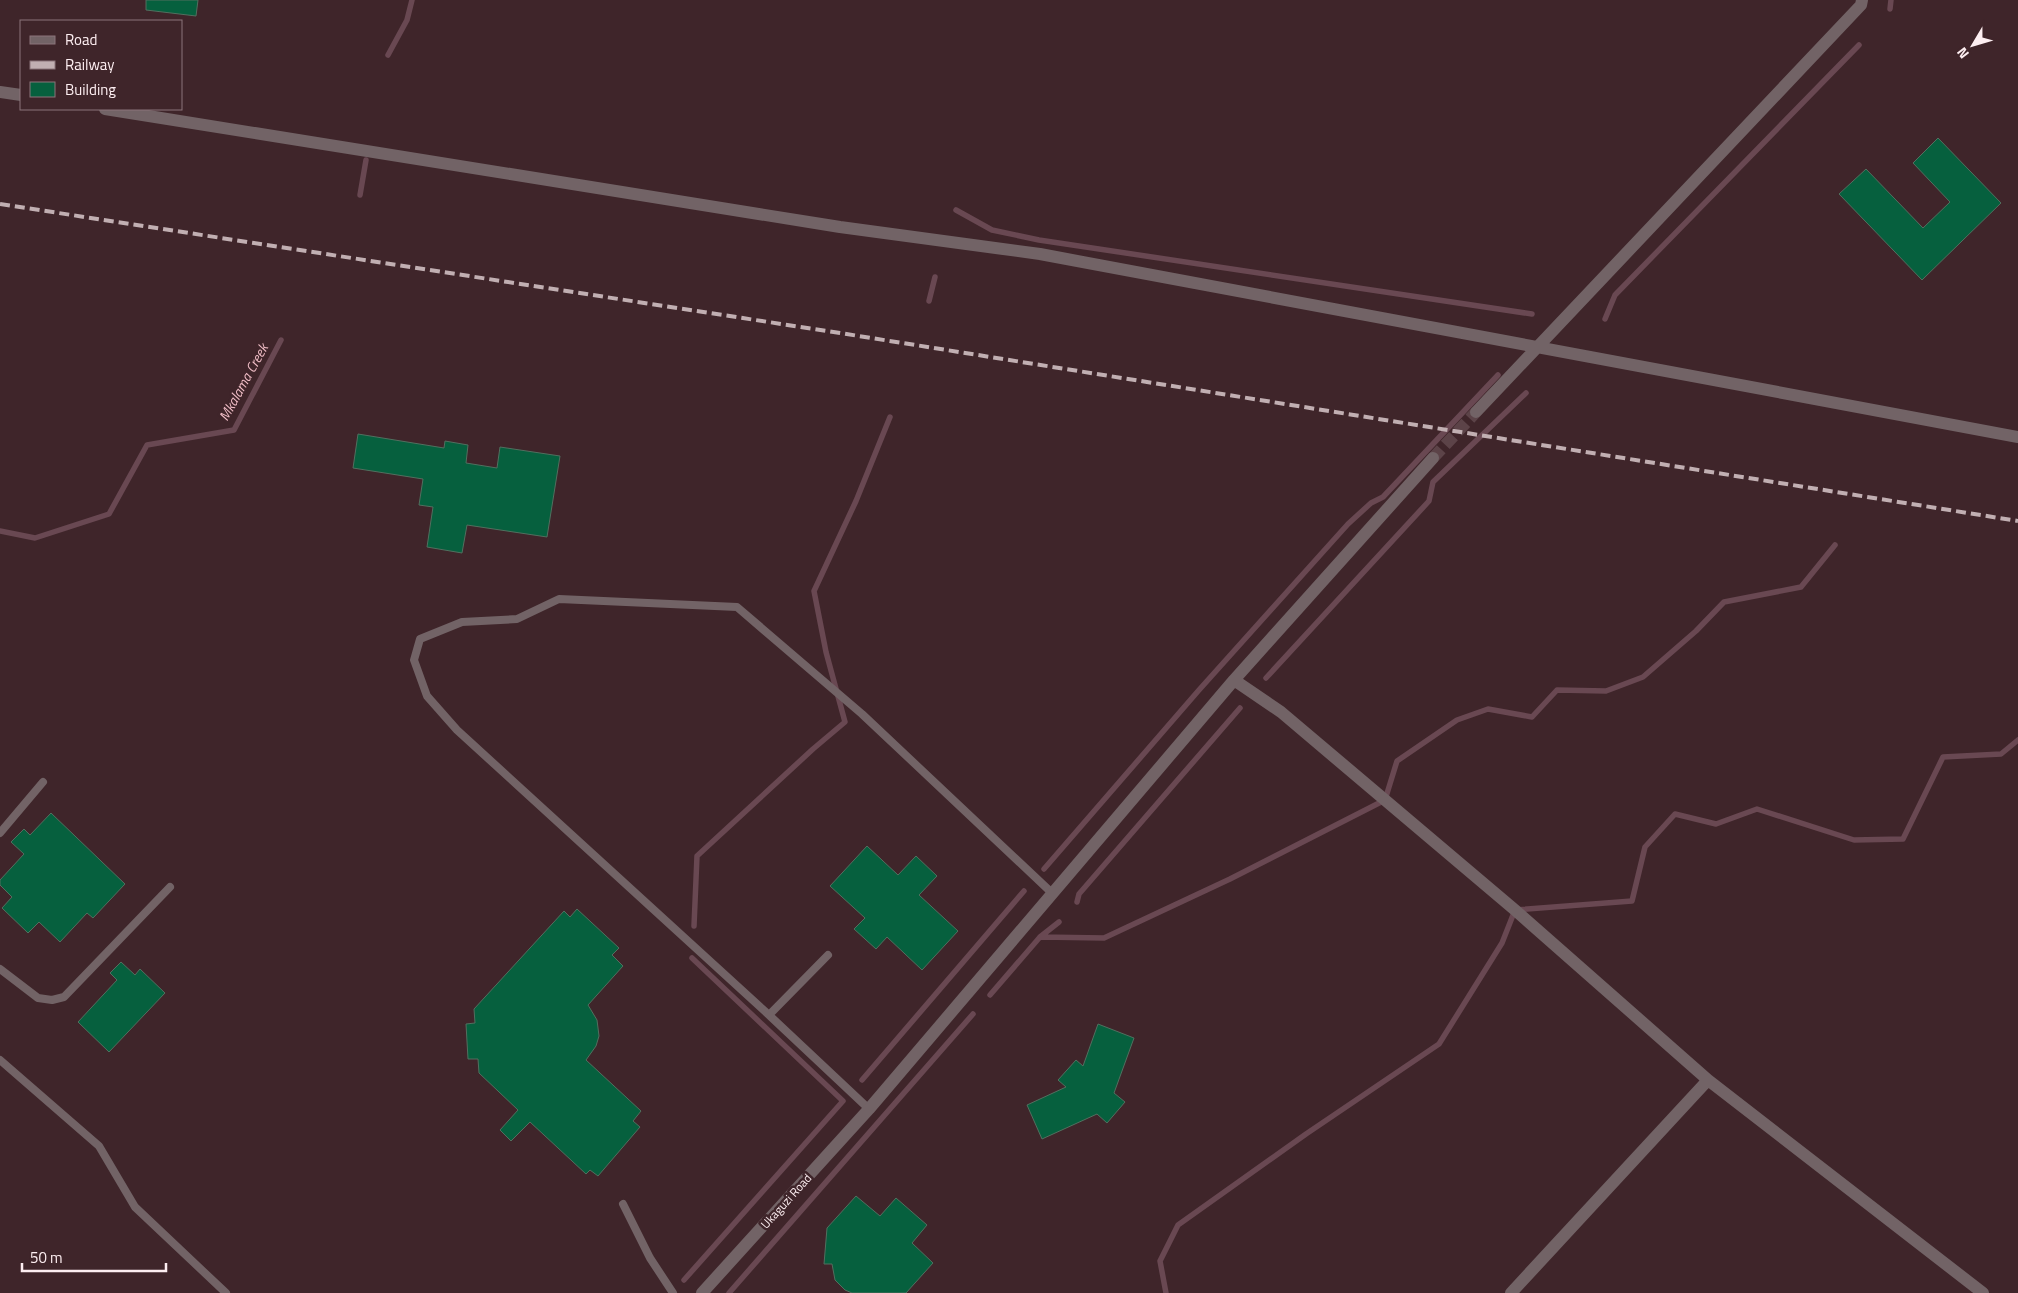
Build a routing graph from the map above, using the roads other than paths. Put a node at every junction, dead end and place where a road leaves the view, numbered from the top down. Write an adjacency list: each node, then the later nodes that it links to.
1 (1862, 0): 5 (street)
2 (0, 92): 3 (street)
3 (20, 95)
4 (112, 110): 5 (street)
5 (1539, 346): 6 (street); 7 (street)
6 (1476, 412)
7 (2018, 437)
8 (1433, 458): 9 (street, Ukaguzi Road)
9 (1234, 680): 13 (street, Ukaguzi Road); 18 (street)
10 (42, 782): 11 (lane)
11 (0, 834)
12 (170, 887): 15 (lane)
13 (1052, 893): 16 (lane); 19 (street, Ukaguzi Road)
14 (828, 955): 16 (lane)
15 (0, 968)
16 (769, 1015): 19 (lane)
17 (0, 1060): 21 (lane)
18 (1708, 1080): 24 (street); 25 (street)
19 (869, 1109): 23 (street, Ukaguzi Road)
20 (623, 1204): 22 (lane)
21 (226, 1293)
22 (673, 1293)
23 (702, 1293)
24 (1511, 1293)
25 (1983, 1293)

